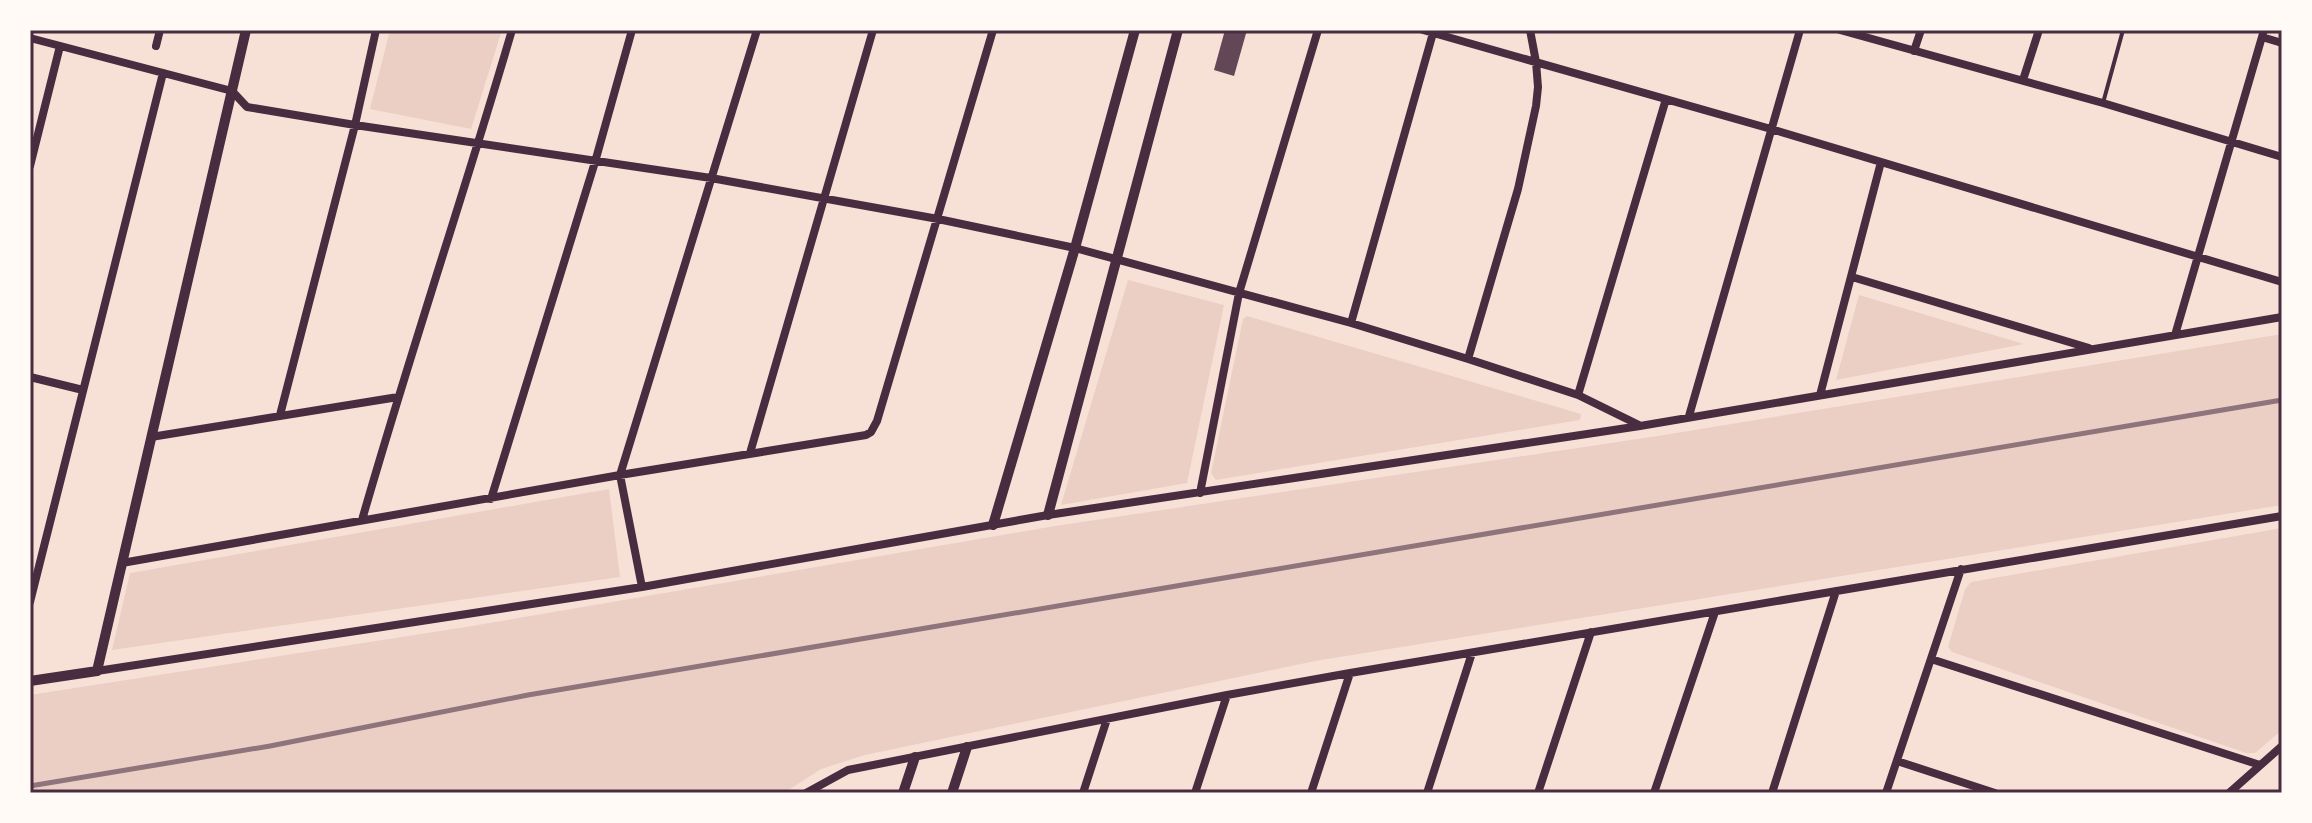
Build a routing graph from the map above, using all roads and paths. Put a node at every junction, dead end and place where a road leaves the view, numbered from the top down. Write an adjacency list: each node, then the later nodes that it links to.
1 (160, 30): 23 (street)
2 (246, 30): 28 (street)
3 (376, 30): 31 (street)
4 (512, 30): 34 (street)
5 (632, 30): 36 (street)
6 (757, 30): 39 (street)
7 (873, 30): 40 (street)
8 (993, 30): 41 (street)
9 (1135, 30): 42 (street)
10 (1178, 30): 44 (street)
11 (1318, 30): 47 (street)
12 (1530, 30): 25 (street)
13 (1800, 30): 32 (street)
14 (1840, 30): 24 (street)
15 (1921, 30): 24 (street)
16 (2039, 30): 27 (street)
17 (2123, 30): 30 (lane)
18 (1428, 31): 25 (street); 49 (street)
19 (2263, 34): 21 (street); 33 (street)
20 (30, 38): 22 (street)
21 (2282, 43)
22 (60, 46): 26 (street); 38 (street)
23 (156, 46)
24 (1914, 51): 27 (street)
25 (1536, 62): 29 (street); 52 (street)
26 (163, 73): 28 (street); 54 (street)
27 (2023, 80): 30 (street)
28 (232, 91): 31 (street); 61 (street)
29 (1666, 99): 32 (street); 55 (street)
30 (2103, 103): 33 (street)
31 (355, 125): 34 (street); 58 (street)
32 (1771, 129): 37 (street); 59 (street)
33 (2232, 142): 35 (street); 43 (street)
34 (478, 144): 36 (street); 57 (street)
35 (2282, 157)
36 (595, 162): 39 (street); 65 (street)
37 (1881, 162): 43 (street); 45 (street)
38 (30, 166)
39 (711, 178): 40 (street); 63 (street)
40 (825, 200): 41 (street); 62 (street)
41 (938, 219): 42 (street); 62 (street)
42 (1075, 248): 44 (street); 69 (street)
43 (2199, 256): 46 (street); 50 (street)
44 (1116, 259): 47 (street); 66 (street)
45 (1852, 277): 51 (street); 56 (street)
46 (2282, 282)
47 (1239, 293): 49 (street); 64 (street)
48 (2282, 317): 50 (street)
49 (1351, 323): 52 (street)
50 (2175, 335): 51 (street)
51 (2091, 348): 56 (street)
52 (1468, 359): 55 (street)
53 (30, 377): 54 (street)
54 (83, 390): 74 (street)
55 (1578, 395): 60 (street)
56 (1820, 395): 59 (street)
57 (398, 397): 58 (street); 68 (street)
58 (280, 415): 61 (street)
59 (1689, 416): 60 (street)
60 (1640, 426): 64 (street)
61 (151, 437): 70 (street)
62 (750, 453): 63 (street)
63 (620, 475): 65 (street); 72 (street)
64 (1200, 493): 66 (street)
65 (491, 499): 68 (street)
66 (1048, 515): 69 (street)
67 (2282, 516): 71 (street)
68 (362, 520): 70 (street)
69 (993, 525): 72 (street)
70 (122, 563): 79 (street)
71 (1961, 569): 73 (street); 78 (street)
72 (642, 587): 79 (street)
73 (1836, 591): 75 (street); 98 (street)
74 (30, 602)
75 (1715, 612): 76 (street); 97 (street)
76 (1591, 632): 77 (street); 96 (street)
77 (1472, 653): 80 (street); 95 (street)
78 (1931, 659): 87 (street); 88 (street)
79 (97, 671): 81 (street)
80 (1350, 673): 82 (street); 94 (street)
81 (30, 681)
82 (1227, 695): 83 (street); 93 (street)
83 (1107, 719): 85 (street); 92 (street)
84 (2282, 746): 88 (street)
85 (967, 747): 86 (street); 91 (street)
86 (915, 757): 89 (street); 90 (street)
87 (1897, 761): 99 (street); 100 (street)
88 (2260, 765): 101 (street)
89 (806, 793)
90 (903, 793)
91 (952, 793)
92 (1083, 793)
93 (1195, 793)
94 (1311, 793)
95 (1427, 793)
96 (1538, 793)
97 (1654, 793)
98 (1772, 793)
99 (1886, 793)
100 (1995, 793)
101 (2229, 793)

